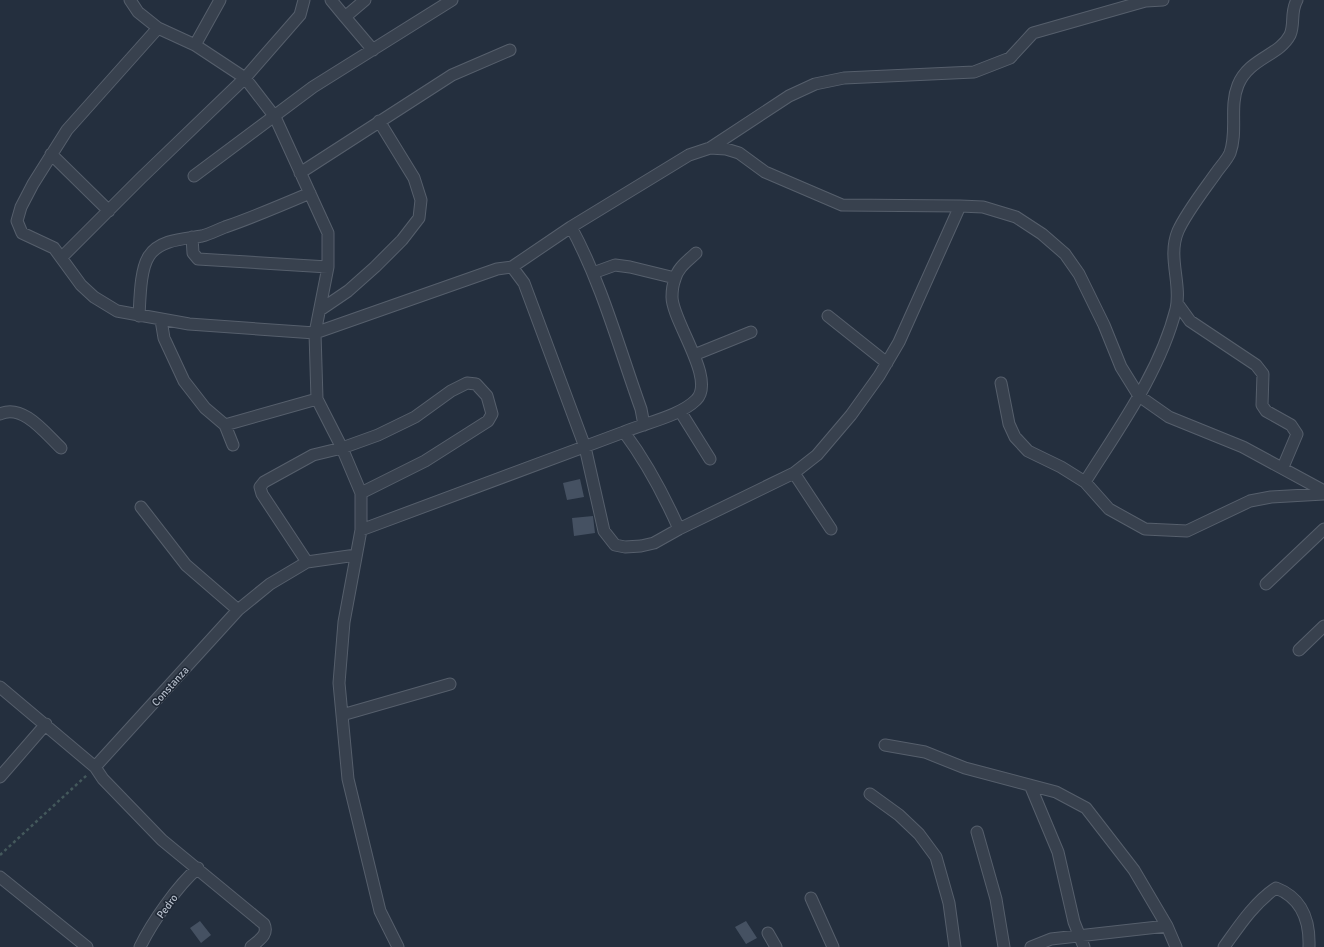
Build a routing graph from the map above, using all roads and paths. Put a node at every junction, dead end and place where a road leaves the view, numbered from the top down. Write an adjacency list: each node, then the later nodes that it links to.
1 (130, 0): 11 (street)
2 (220, 0): 12 (street)
3 (304, 0): 15 (street)
4 (331, 0): 10 (street)
5 (365, 0): 10 (street)
6 (452, 0): 13 (street)
7 (1162, 0): 9 (street)
8 (1297, 0): 33 (street)
9 (1147, 1): 18 (street)
10 (345, 17): 13 (street)
11 (158, 28): 12 (street); 19 (street)
12 (195, 46): 15 (street)
13 (373, 50): 16 (street)
14 (510, 50): 17 (street)
15 (245, 78): 16 (street); 24 (street)
16 (275, 117): 20 (street); 21 (street)
17 (379, 121): 20 (street); 34 (street)
18 (710, 148): 23 (street); 25 (street)
19 (51, 154): 24 (street); 28 (street)
20 (300, 173): 22 (street)
21 (194, 176)
22 (310, 193): 26 (street); 29 (street)
23 (960, 206): 41 (street); 43 (street)
24 (109, 211): 28 (street)
25 (571, 227): 30 (street); 31 (street)
26 (192, 237): 29 (street); 35 (street)
27 (696, 253): 32 (street)
28 (62, 257): 35 (street)
29 (328, 267): 34 (street)
30 (512, 267): 39 (street); 51 (street)
31 (593, 273): 32 (street); 47 (street)
32 (675, 278): 40 (street)
33 (1177, 303): 43 (street); 55 (street)
34 (320, 310): 39 (street)
35 (139, 316): 37 (street)
36 (828, 316): 41 (street)
37 (161, 320): 39 (street); 48 (street)
38 (751, 332): 40 (street)
39 (315, 333): 44 (street)
40 (694, 355): 45 (street)
41 (887, 363): 56 (street)
42 (1001, 383): 57 (street)
43 (1138, 396): 55 (street); 57 (street)
44 (317, 399): 48 (street); 53 (street)
45 (680, 411): 47 (street); 54 (street)
46 (0, 414): 52 (street)
47 (644, 424): 49 (street)
48 (225, 425): 50 (street)
49 (624, 432): 51 (street); 61 (street)
50 (233, 445)
51 (585, 447): 61 (street); 64 (street)
52 (62, 448)
53 (342, 448): 59 (street); 59 (street); 66 (street)
54 (710, 459)
55 (1282, 467): 58 (street)
56 (794, 473): 61 (street); 62 (street)
57 (1085, 482): 58 (street)
58 (1324, 492)
59 (361, 493): 64 (street)
60 (141, 507): 68 (street)
61 (679, 529)
62 (831, 529)
63 (1324, 529): 67 (street)
64 (361, 530): 65 (street)
65 (356, 555): 66 (street, Constanza); 73 (street)
66 (307, 562): 68 (street, Constanza)
67 (1266, 584)
68 (238, 610): 76 (street, Constanza)
69 (1324, 626): 70 (street)
70 (1299, 650)
71 (450, 684): 73 (street)
72 (0, 687): 74 (street)
73 (342, 715): 91 (street)
74 (46, 724): 76 (street); 77 (street)
75 (885, 745): 78 (street)
76 (95, 767): 81 (path); 82 (street)
77 (0, 777)
78 (1030, 786): 85 (street); 87 (street)
79 (870, 794): 94 (street)
80 (977, 832): 95 (street)
81 (0, 855)
82 (198, 868): 89 (street, Pedro); 90 (street)
83 (0, 877): 88 (street)
84 (811, 898): 93 (street)
85 (1166, 926): 87 (street); 98 (street)
86 (768, 933): 92 (street)
87 (1081, 936): 96 (street); 97 (street)
88 (87, 947)
89 (140, 947)
90 (251, 947)
91 (398, 947)
92 (776, 947)
93 (833, 947)
94 (955, 947)
95 (1004, 947)
96 (1031, 947)
97 (1084, 947)
98 (1176, 947)
99 (1224, 947): 100 (street)
100 (1309, 947)

